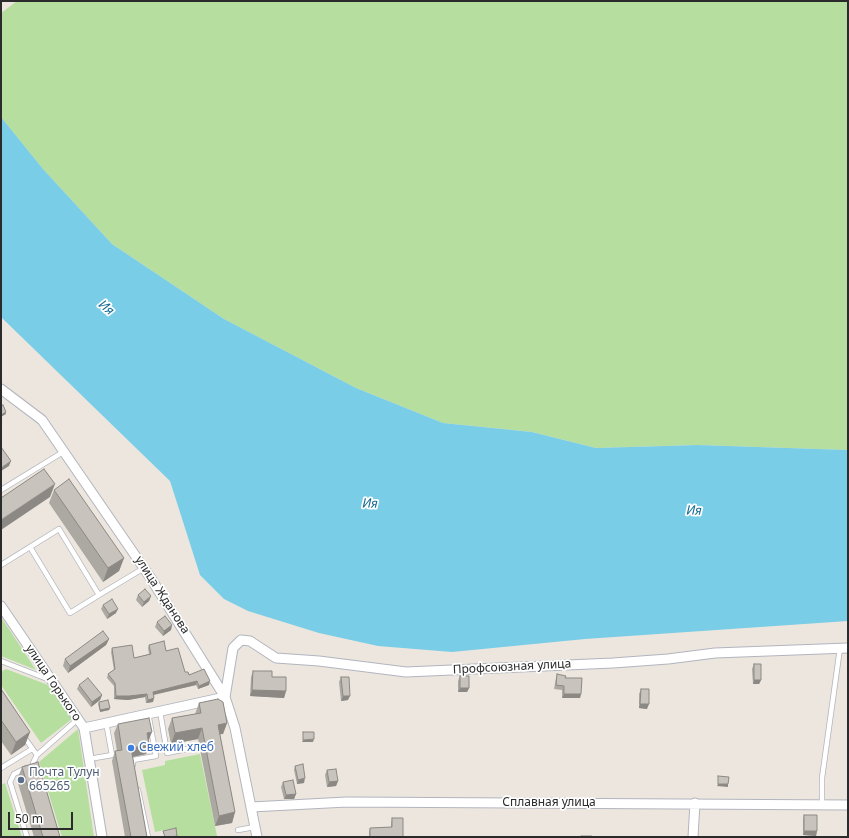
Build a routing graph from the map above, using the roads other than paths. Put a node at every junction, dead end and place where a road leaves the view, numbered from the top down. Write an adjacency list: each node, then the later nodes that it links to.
1 (1, 389): 2 (street, улица Жданова)
2 (63, 452): 3 (lane); 6 (street, улица Жданова)
3 (1, 490)
4 (30, 547): 5 (lane); 7 (lane); 7 (lane)
5 (1, 565)
6 (144, 568): 7 (lane); 12 (street, улица Жданова)
7 (99, 595)
8 (1, 606): 11 (street, улица Горького)
9 (844, 648): 12 (street, Профсоюзная улица); 29 (lane)
10 (1, 661): 11 (lane)
11 (52, 681): 15 (street, улица Горького)
12 (225, 697): 13 (street); 31 (street, улица Жданова)
13 (160, 710): 14 (street); 20 (lane)
14 (148, 713): 16 (street); 25 (lane)
15 (78, 719): 17 (street, улица Горького); 21 (lane)
16 (106, 722): 17 (street); 22 (lane)
17 (84, 728): 22 (street, улица Горького)
18 (19, 729): 19 (lane)
19 (32, 749): 21 (lane); 24 (lane)
20 (187, 749)
21 (37, 755): 23 (lane)
22 (89, 759): 35 (street, улица Горького)
23 (33, 763): 26 (lane); 34 (lane)
24 (1, 768)
25 (134, 768)
26 (38, 778)
27 (137, 783): 36 (lane)
28 (695, 803): 29 (street, Сплавная улица); 31 (street, Сплавная улица); 38 (street)
29 (822, 804): 30 (street, Сплавная улица)
30 (848, 805)
31 (251, 807): 32 (street, улица Жданова)
32 (255, 827): 33 (lane); 37 (street, улица Жданова)
33 (238, 830)
34 (27, 837)
35 (102, 837)
36 (148, 837)
37 (257, 837)
38 (693, 837)

